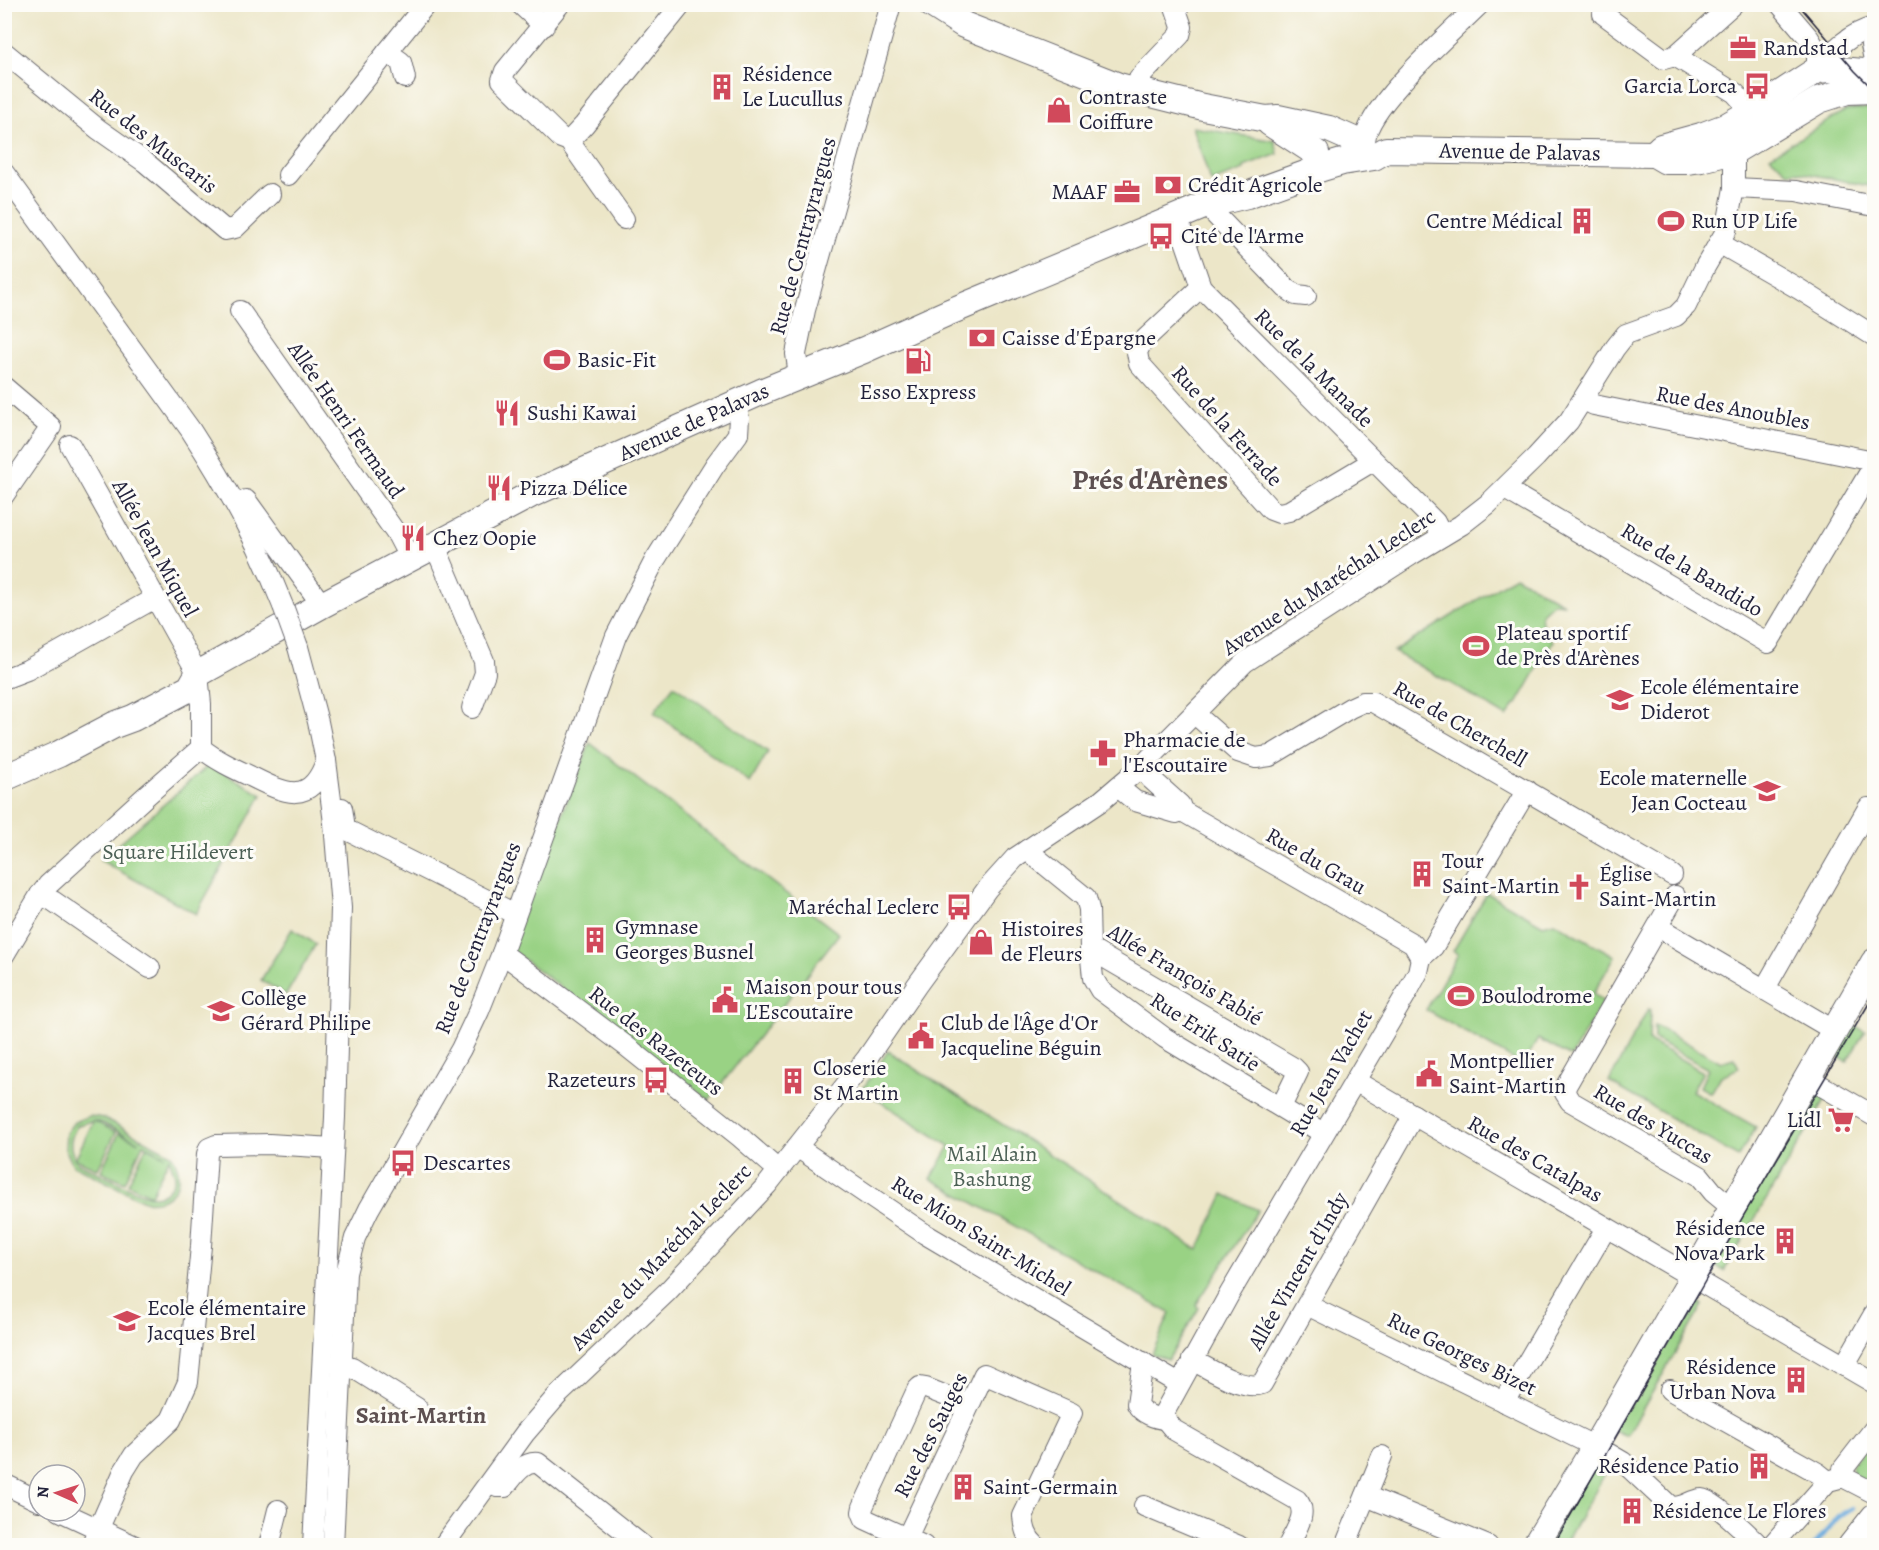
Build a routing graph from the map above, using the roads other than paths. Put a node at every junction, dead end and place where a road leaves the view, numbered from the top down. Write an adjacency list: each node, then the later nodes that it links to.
1 (426, 4): 15 (street)
2 (520, 4): 12 (street)
3 (560, 4): 12 (street)
4 (682, 4): 28 (street)
5 (891, 4): 46 (street, Rue de Centrayrargues)
6 (931, 4): 22 (main road)
7 (1174, 4): 22 (street)
8 (1480, 4): 29 (street)
9 (1733, 4): 16 (street)
10 (1780, 4): 18 (street)
11 (1603, 14): 16 (street)
12 (543, 26): 28 (street)
13 (1875, 29): 17 (street, Avenue de Palavas); 18 (street, Avenue de Palavas)
14 (4, 52): 36 (street, Rue des Muscaris)
15 (387, 52): 20 (street); 34 (street)
16 (1675, 56): 24 (street)
17 (1875, 60)
18 (1817, 70): 19 (main road); 23 (main road); 24 (main road, Avenue de Palavas)
19 (1875, 73)
20 (405, 78)
21 (1875, 90): 23 (main road, Avenue de Palavas)
22 (1135, 91): 25 (main road)
23 (1807, 106): 30 (main road, Avenue de Palavas)
24 (1748, 108): 27 (main road, Avenue de Palavas)
25 (1266, 119): 26 (main road); 32 (main road)
26 (1308, 125): 29 (main road); 32 (main road)
27 (1725, 127): 30 (main road); 31 (main road, Avenue de Palavas)
28 (569, 141): 40 (street)
29 (1369, 144): 31 (main road, Avenue de Palavas); 32 (main road, Avenue de Palavas)
30 (1734, 150): 31 (main road, Avenue de Palavas); 35 (street, Avenue du Maréchal Leclerc)
31 (1654, 154)
32 (1319, 160): 37 (main road, Avenue de Palavas)
33 (4, 173): 50 (street)
34 (288, 175)
35 (1734, 188): 38 (street); 41 (street, Avenue du Maréchal Leclerc)
36 (270, 194)
37 (1206, 205): 39 (main road, Avenue de Palavas); 43 (street)
38 (1875, 206)
39 (1177, 217): 42 (street, Rue de la Manade); 46 (main road, Avenue de Palavas)
40 (624, 219)
41 (1719, 243): 45 (street); 48 (street, Avenue du Maréchal Leclerc)
42 (1201, 287): 52 (street, Rue de la Manade); 52 (street, Rue de la Ferrade)
43 (1306, 296)
44 (240, 311): 58 (street, Allée Henri Fermaud)
45 (1875, 336)
46 (799, 376): 49 (main road, Avenue de Palavas)
47 (4, 387): 55 (street)
48 (1584, 400): 53 (street, Rue des Anoubles); 54 (street, Avenue du Maréchal Leclerc)
49 (735, 404): 57 (main road, Avenue de Palavas); 78 (street, Rue de Centrayrargues)
50 (190, 429): 60 (street); 61 (street)
51 (70, 445): 59 (street, Allée Jean Miquel)
52 (1373, 461): 56 (street, Rue de la Manade)
53 (1875, 463): 54 (street, Rue de la Bandido)
54 (1505, 489): 56 (street, Avenue du Maréchal Leclerc)
55 (4, 495)
56 (1442, 536): 65 (street, Avenue du Maréchal Leclerc)
57 (435, 546): 58 (main road, Avenue de Palavas); 64 (street)
58 (410, 559): 60 (main road, Avenue de Palavas)
59 (155, 598): 62 (street, Allée Jean Miquel); 63 (street)
60 (322, 605): 61 (main road, Avenue de Palavas)
61 (291, 611): 62 (main road, Avenue de Palavas); 67 (street, bridge); 78 (street)
62 (198, 674): 66 (street); 69 (main road, Avenue de Palavas)
63 (6, 678)
64 (472, 708)
65 (1195, 714): 68 (street, Avenue du Maréchal Leclerc); 71 (street, Rue de Cherchell)
66 (201, 748): 67 (street); 76 (street)
67 (326, 761): 95 (street)
68 (1141, 767): 70 (street, Avenue du Maréchal Leclerc); 73 (street, Rue du Grau)
69 (4, 778)
70 (1118, 787): 73 (street, Rue du Grau); 74 (street, Avenue du Maréchal Leclerc)
71 (1527, 790): 75 (street, Rue de Cherchell); 83 (street, Rue Jean Vachet)
72 (1868, 808): 86 (street)
73 (1182, 811): 83 (street, Rue du Grau)
74 (1027, 849): 80 (street, Allée François Fabié); 94 (street, Avenue du Maréchal Leclerc)
75 (1672, 875)
76 (40, 895): 82 (street); 85 (street)
77 (1675, 896): 79 (street, Rue des Yuccas)
78 (515, 914): 81 (street, Rue de Centrayrargues)
79 (1658, 927): 86 (street); 97 (street, Rue des Yuccas)
80 (1090, 949): 90 (street, Rue Erik Satie); 90 (street, Allée François Fabié)
81 (502, 953): 96 (street, Rue des Razeteurs); 104 (street, Rue de Centrayrargues)
82 (4, 955)
83 (1420, 958): 89 (street, Rue Jean Vachet)
84 (1875, 962): 87 (main road)
85 (150, 968)
86 (1764, 990): 87 (street)
87 (1835, 1031): 88 (main road)
88 (1808, 1078): 92 (street); 99 (main road)
89 (1355, 1081): 91 (street, Rue des Catalpas); 93 (street, Rue Jean Vachet)
90 (1281, 1107): 93 (street, Rue Erik Satie)
91 (1414, 1115): 98 (street, Rue des Catalpas); 100 (street, Allée Vincent d'Indy)
92 (1875, 1116)
93 (1323, 1133): 102 (street, Rue Jean Vachet)
94 (797, 1147): 96 (street, Avenue du Maréchal Leclerc); 103 (street, Rue Mion Saint-Michel)
95 (333, 1148): 126 (street); 131 (street)
96 (778, 1170): 117 (street, Avenue du Maréchal Leclerc)
97 (1725, 1202)
98 (1606, 1228): 99 (street, Rue des Catalpas); 109 (street)
99 (1693, 1277): 105 (street, Rue des Catalpas); 114 (main road)
100 (1307, 1305): 102 (street, Allée Vincent d'Indy); 109 (street, Rue Georges Bizet)
101 (1875, 1314): 105 (street)
102 (1192, 1360): 107 (street, Rue Jean Vachet)
103 (1143, 1362): 107 (street, Rue Mion Saint-Michel); 112 (street)
104 (342, 1364): 111 (street); 132 (street, Rue de Centrayrargues)
105 (1844, 1366): 106 (street, Rue des Catalpas)
106 (1875, 1383)
107 (1179, 1384): 112 (street)
108 (1670, 1390): 116 (street)
109 (1504, 1402): 114 (street, Rue Georges Bizet)
110 (969, 1405): 127 (street, Rue des Sauges); 127 (street); 135 (street, Rue des Sauges)
111 (417, 1408)
112 (1165, 1419): 136 (street)
113 (1875, 1429): 116 (street)
114 (1595, 1447): 139 (main road); 140 (street, Rue Georges Bizet)
115 (1382, 1456): 121 (street)
116 (1835, 1479): 119 (street); 141 (street)
117 (490, 1482): 133 (street, Avenue du Maréchal Leclerc); 134 (street)
118 (4, 1484): 120 (street)
119 (1875, 1493)
120 (27, 1495)
121 (1366, 1496): 137 (street); 138 (street)
122 (1143, 1506): 128 (street)
123 (278, 1510): 130 (street)
124 (1875, 1517): 142 (main road)
125 (76, 1523): 126 (street)
126 (95, 1537): 129 (street)
127 (911, 1543)
128 (1230, 1544)
129 (135, 1545)
130 (268, 1545)
131 (313, 1545)
132 (333, 1545)
133 (443, 1545)
134 (644, 1545)
135 (1036, 1545)
136 (1288, 1545)
137 (1345, 1545)
138 (1488, 1545)
139 (1535, 1545)
140 (1760, 1545)
141 (1771, 1545)
142 (1851, 1545)

